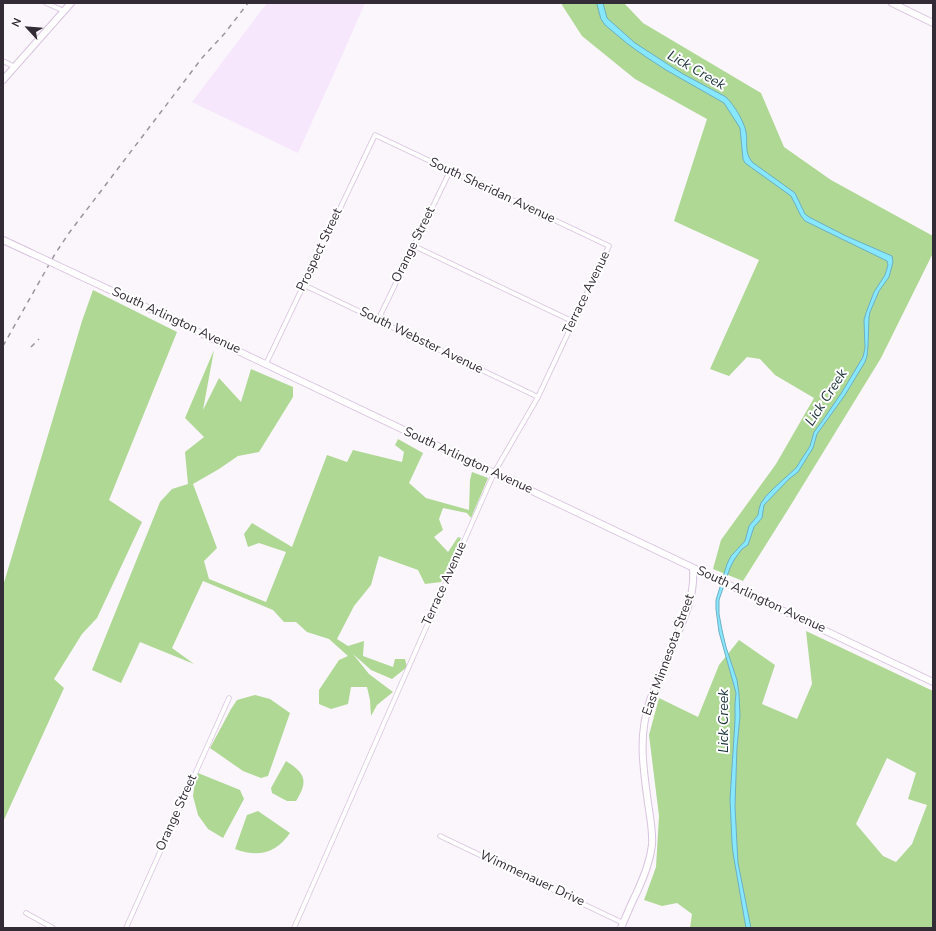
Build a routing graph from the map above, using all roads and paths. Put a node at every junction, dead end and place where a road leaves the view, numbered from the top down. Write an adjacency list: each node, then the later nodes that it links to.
1 (46, 3): 4 (street)
2 (71, 3): 4 (main road)
3 (892, 3): 5 (main road)
4 (64, 11): 7 (main road)
5 (933, 23)
6 (3, 61): 7 (street)
7 (15, 67): 8 (main road)
8 (3, 80)
9 (375, 135): 10 (street, South Sheridan Avenue); 14 (street, Prospect Street)
10 (450, 170): 12 (street, Orange Street); 13 (street, South Sheridan Avenue)
11 (3, 240): 17 (main road, South Arlington Avenue, bridge)
12 (414, 246): 15 (street, Orange Street); 16 (street)
13 (610, 246): 16 (street, Terrace Avenue)
14 (304, 285): 15 (street, South Webster Avenue); 17 (street, Prospect Street)
15 (378, 320): 18 (street, South Webster Avenue)
16 (574, 322): 18 (street, Terrace Avenue)
17 (266, 364): 19 (main road, South Arlington Avenue)
18 (538, 397): 19 (street, Terrace Avenue)
19 (494, 473): 20 (main road, South Arlington Avenue); 28 (street, Terrace Avenue)
20 (693, 568): 21 (main road, South Arlington Avenue); 25 (main road, East Minnesota Street)
21 (933, 682)
22 (229, 698): 27 (street, Orange Street)
23 (440, 836): 25 (street, Wimmenauer Drive)
24 (26, 913): 26 (street)
25 (622, 925)
26 (53, 928)
27 (126, 928)
28 (294, 928)

